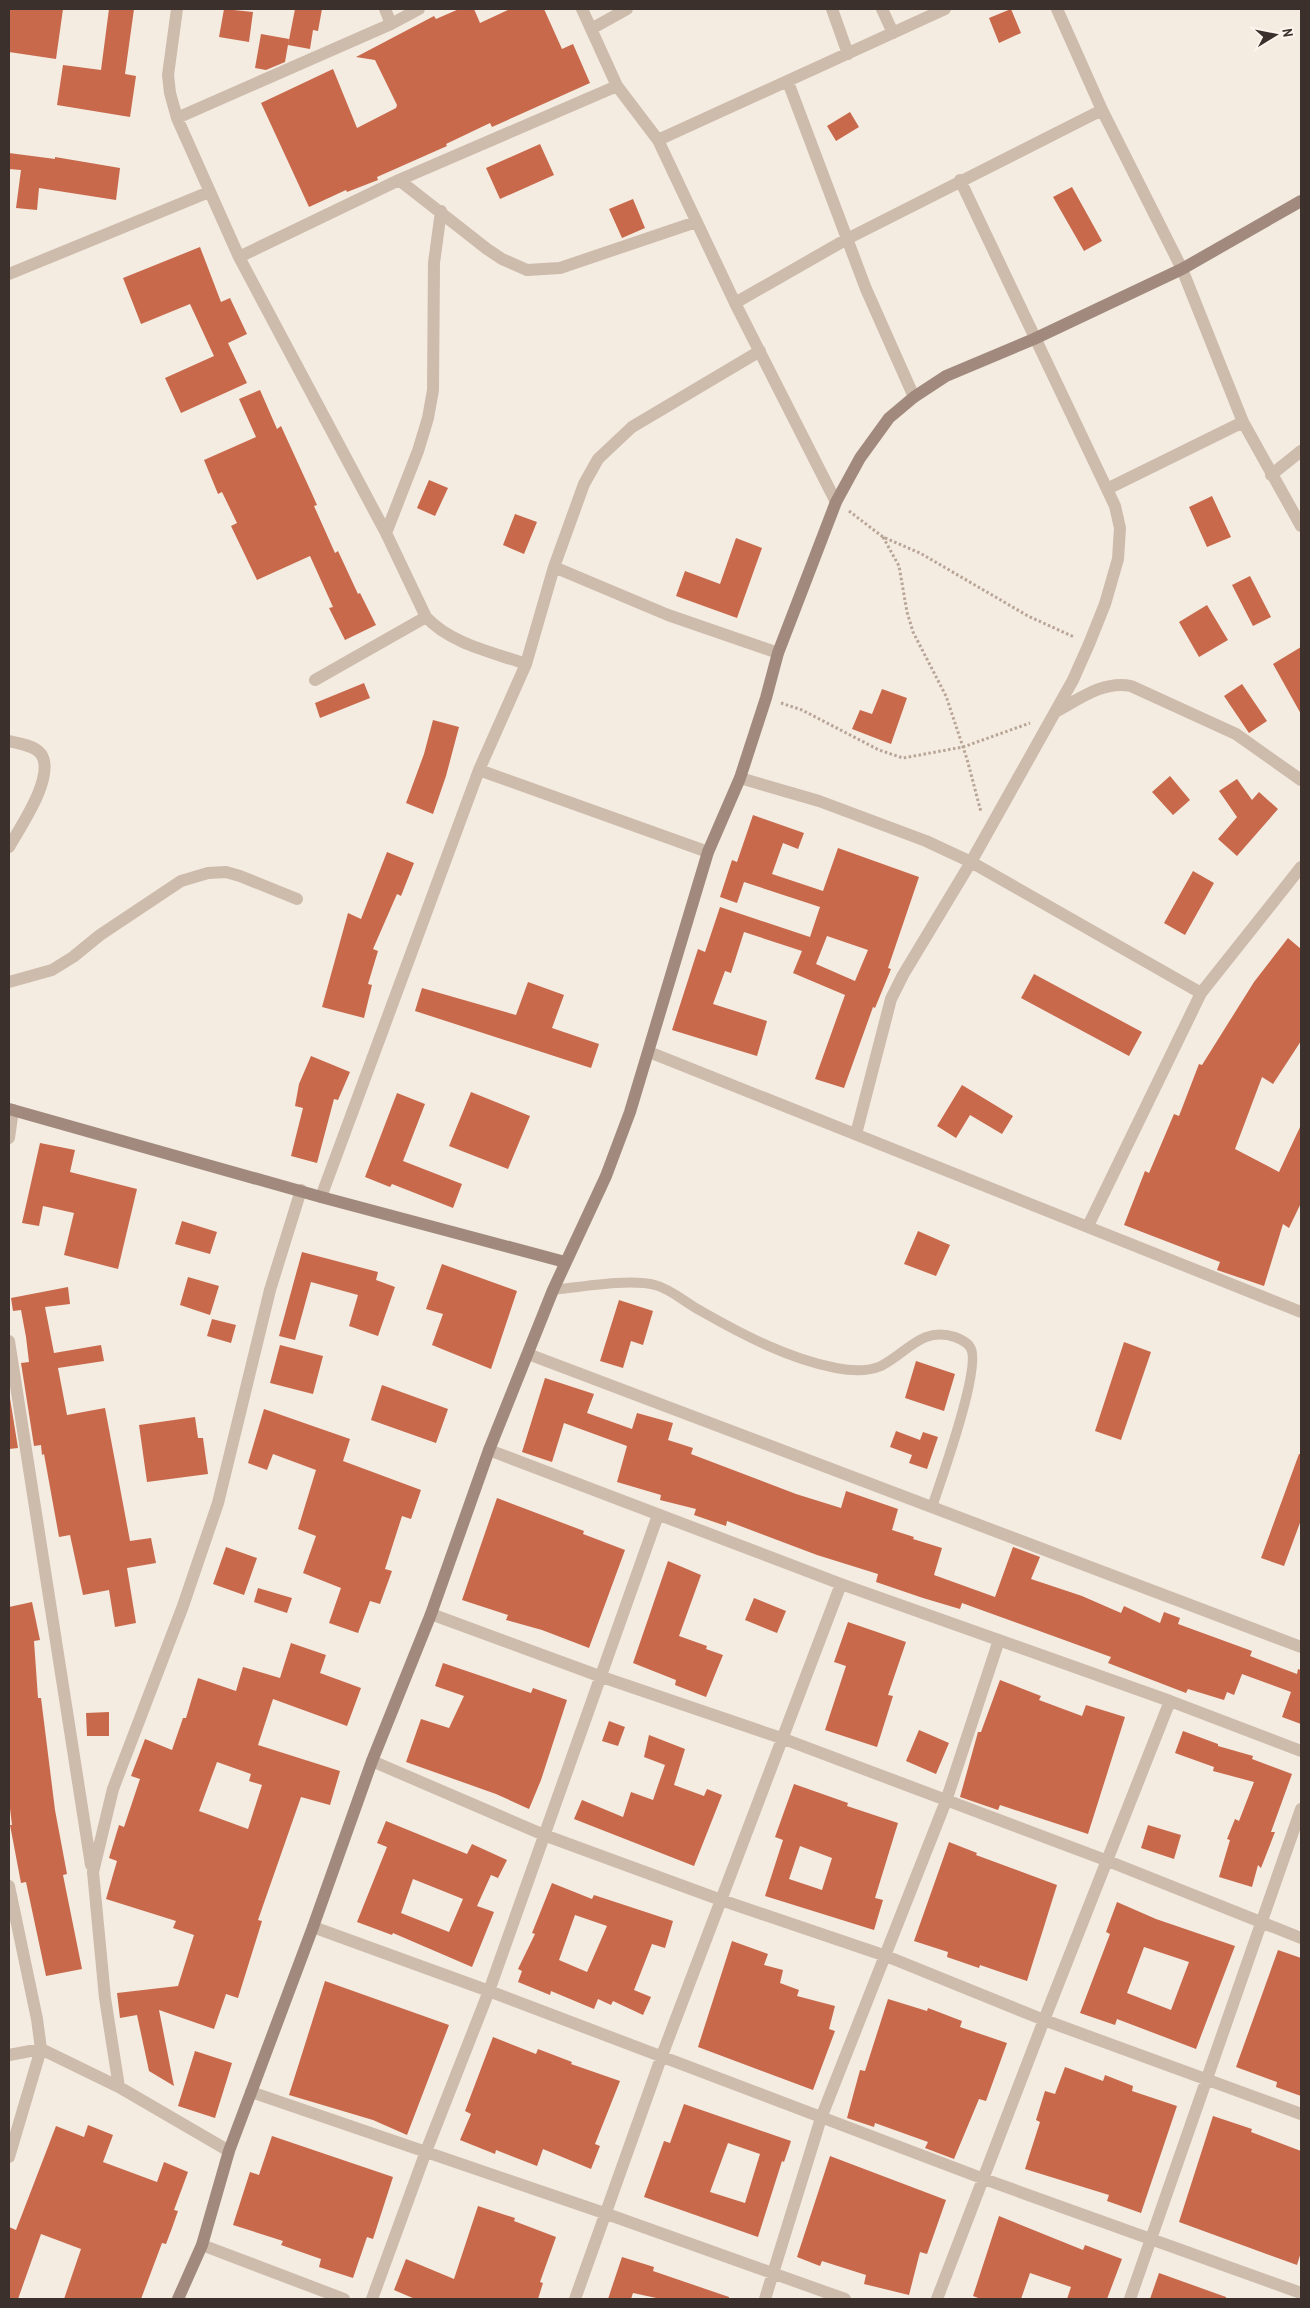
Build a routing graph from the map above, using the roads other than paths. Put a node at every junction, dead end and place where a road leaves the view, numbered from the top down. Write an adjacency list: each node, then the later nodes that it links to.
1 (177, 9): 17 (street)
2 (385, 9): 10 (street)
3 (419, 9): 10 (street)
4 (582, 9): 11 (street)
5 (627, 9): 11 (street)
6 (832, 9): 13 (street)
7 (882, 9): 12 (street)
8 (945, 9): 12 (street)
9 (1057, 9): 16 (street)
10 (391, 24): 17 (street)
11 (591, 29): 15 (street)
12 (893, 33): 13 (street)
13 (848, 54): 14 (street)
14 (788, 82): 18 (street); 25 (street)
15 (617, 86): 18 (street); 19 (street)
16 (1102, 110): 20 (street); 27 (street)
17 (177, 118): 21 (street)
18 (658, 140): 24 (street)
19 (399, 180): 23 (street); 26 (street)
20 (960, 180): 25 (street); 30 (street)
21 (209, 192): 26 (street); 28 (street)
22 (1301, 201): 27 (street)
23 (441, 211): 24 (street); 39 (street)
24 (696, 222): 29 (street)
25 (847, 239): 29 (street); 32 (street)
26 (239, 257): 39 (street)
27 (1182, 269): 30 (street); 33 (street)
28 (9, 274)
29 (735, 303): 31 (street)
30 (1034, 338): 32 (street); 36 (street)
31 (760, 351): 37 (street); 40 (street)
32 (914, 397): 37 (street)
33 (1243, 422): 35 (street); 36 (street)
34 (1301, 451): 35 (street)
35 (1271, 475): 38 (street)
36 (1108, 489): 45 (street)
37 (836, 502): 42 (street)
38 (1301, 526)
39 (386, 533): 41 (street)
40 (554, 567): 42 (street); 43 (street)
41 (426, 617): 43 (street); 44 (street)
42 (778, 653): 48 (street)
43 (526, 664): 47 (street)
44 (315, 680)
45 (1052, 714): 49 (street); 52 (street)
46 (9, 741): 50 (street)
47 (479, 770): 51 (street); 62 (street)
48 (740, 778): 51 (street); 52 (street)
49 (1301, 780)
50 (9, 847)
51 (708, 852): 57 (street)
52 (971, 862): 56 (street); 59 (street)
53 (1301, 867): 56 (street)
54 (297, 899): 55 (street)
55 (9, 982)
56 (1201, 992): 63 (street)
57 (649, 1052): 59 (street); 64 (street)
58 (11, 1109): 60 (street); 61 (street)
59 (856, 1134): 63 (street)
60 (9, 1138)
61 (301, 1190): 62 (street); 85 (street)
62 (321, 1197): 64 (street)
63 (1088, 1226): 66 (street)
64 (565, 1262): 65 (street)
65 (553, 1290): 68 (street); 70 (lane)
66 (1300, 1309)
67 (9, 1341): 85 (street)
68 (528, 1354): 69 (street); 70 (street)
69 (490, 1450): 71 (street); 73 (street)
70 (932, 1507): 75 (street)
71 (658, 1515): 72 (street); 76 (street)
72 (841, 1584): 74 (street); 78 (street)
73 (431, 1614): 76 (street); 80 (street)
74 (999, 1640): 77 (street); 81 (street)
75 (1301, 1648)
76 (602, 1677): 78 (street); 83 (street)
77 (1170, 1701): 79 (street); 84 (street)
78 (784, 1739): 81 (street); 87 (street)
79 (1301, 1751)
80 (372, 1761): 83 (street); 89 (street)
81 (946, 1801): 84 (street); 91 (street)
82 (1301, 1809): 88 (street)
83 (544, 1835): 87 (street); 92 (street)
84 (1108, 1861): 88 (street); 93 (street)
85 (93, 1872): 98 (street)
86 (9, 1886): 94 (street)
87 (721, 1900): 91 (street); 96 (street)
88 (1263, 1922): 90 (street); 97 (street)
89 (313, 1928): 92 (street); 99 (street)
90 (1301, 1938)
91 (886, 1956): 93 (street); 101 (street)
92 (489, 1991): 96 (street); 103 (street)
93 (1044, 2020): 97 (street); 105 (street)
94 (41, 2048): 95 (street); 98 (street); 104 (street)
95 (9, 2055)
96 (661, 2058): 101 (street); 106 (street)
97 (1206, 2080): 100 (street); 107 (street)
98 (119, 2087): 102 (street)
99 (251, 2092): 102 (street); 103 (street)
100 (1301, 2114)
101 (821, 2118): 105 (street); 109 (street)
102 (229, 2151): 108 (street)
103 (425, 2154): 106 (street); 113 (street)
104 (9, 2157)
105 (984, 2179): 107 (street); 117 (street)
106 (607, 2214): 109 (street); 114 (street)
107 (1152, 2240): 110 (street); 118 (street)
108 (202, 2245): 111 (street); 112 (street)
109 (775, 2273): 115 (street); 116 (street)
110 (1301, 2293)
111 (178, 2299)
112 (344, 2299)
113 (372, 2299)
114 (575, 2299)
115 (765, 2299)
116 (845, 2299)
117 (937, 2299)
118 (1130, 2299)

